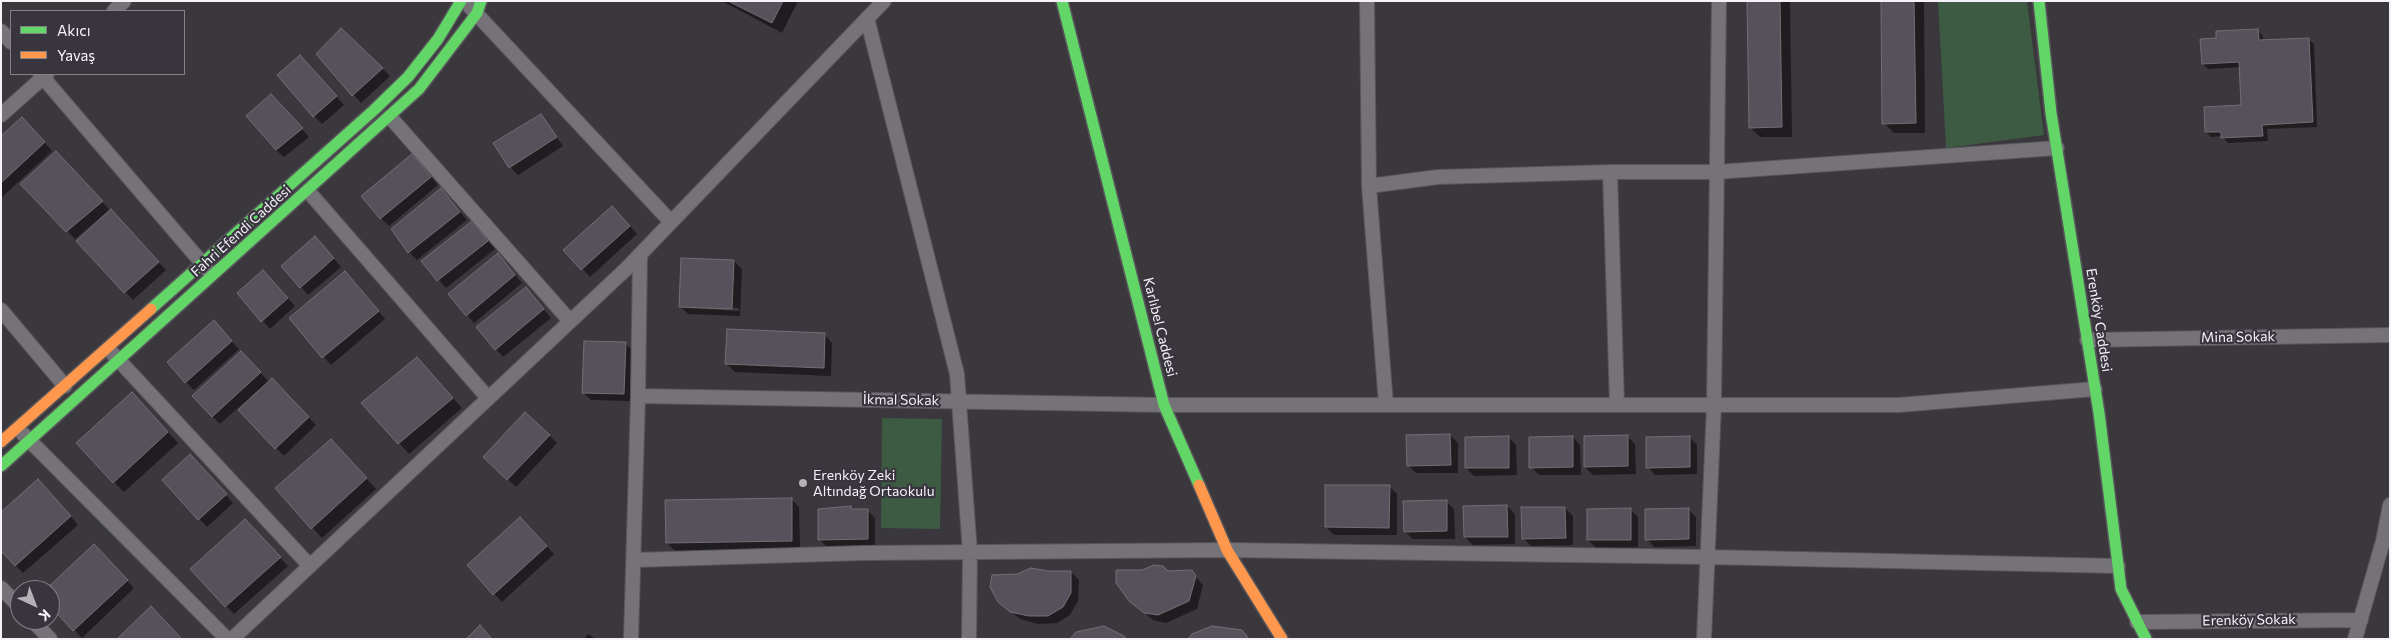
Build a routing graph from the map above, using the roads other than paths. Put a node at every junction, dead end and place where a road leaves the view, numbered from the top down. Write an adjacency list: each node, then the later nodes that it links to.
1 (124, 1): 9 (street)
2 (463, 1): 8 (street); 23 (street, Fahri Efendi Caddesi)
3 (884, 1): 10 (street)
4 (1062, 1): 36 (street, Karlıbel Caddesi)
5 (1367, 1): 19 (street)
6 (1719, 1): 18 (street)
7 (2039, 1): 16 (street, Erenköy Caddesi)
8 (479, 7): 15 (street, Fahri Efendi Caddesi); 21 (street)
9 (115, 10)
10 (867, 18): 21 (street); 35 (street)
11 (1, 32): 12 (street)
12 (10, 41)
13 (44, 75): 14 (street); 23 (street)
14 (1, 115)
15 (390, 117): 20 (street, Fahri Efendi Caddesi); 26 (street)
16 (2057, 148): 18 (street); 28 (street, Erenköy Caddesi)
17 (1610, 172): 18 (street); 19 (street); 38 (street)
18 (1716, 172): 39 (street)
19 (1369, 186): 37 (street)
20 (308, 191): 24 (street, Fahri Efendi Caddesi); 34 (street)
21 (671, 222): 22 (street)
22 (640, 255): 26 (street); 33 (street)
23 (202, 264): 24 (street); 29 (street, Fahri Efendi Caddesi)
24 (213, 276): 30 (street, Fahri Efendi Caddesi)
25 (1, 310): 31 (street)
26 (570, 321): 34 (street)
27 (2390, 335): 28 (street, Mina Sokak)
28 (2087, 340): 32 (street, Erenköy Caddesi)
29 (107, 348): 30 (street); 31 (street, Fahri Efendi Caddesi)
30 (119, 360): 41 (street, Fahri Efendi Caddesi); 49 (street)
31 (65, 386): 40 (street, Fahri Efendi Caddesi)
32 (2095, 389): 39 (street, İkmal Sokak); 50 (street, Erenköy Caddesi)
33 (638, 396): 35 (street, İkmal Sokak); 48 (street)
34 (488, 398): 49 (street)
35 (958, 402): 36 (street, İkmal Sokak); 46 (street)
36 (1164, 405): 37 (street, İkmal Sokak); 45 (street, Karlıbel Caddesi)
37 (1386, 405): 38 (street, İkmal Sokak)
38 (1617, 405): 39 (street, İkmal Sokak)
39 (1714, 405): 47 (street)
40 (17, 428): 41 (street); 42 (street, Fahri Efendi Caddesi)
41 (29, 441): 43 (street, Fahri Efendi Caddesi); 55 (street)
42 (1, 442)
43 (1, 466)
44 (2390, 504): 53 (street)
45 (1227, 550): 46 (street); 47 (street); 59 (street, Karlıbel Caddesi)
46 (970, 553): 48 (street); 58 (street)
47 (1708, 557): 50 (street); 60 (street)
48 (635, 560): 57 (street)
49 (309, 564): 56 (street)
50 (2118, 566): 54 (street, Erenköy Caddesi)
51 (1, 588): 52 (street)
52 (10, 597)
53 (2361, 620): 54 (street, Erenköy Sokak); 62 (street)
54 (2137, 622): 61 (street, Erenköy Caddesi)
55 (227, 639)
56 (232, 639)
57 (631, 639)
58 (969, 639)
59 (1282, 639)
60 (1704, 639)
61 (2146, 639)
62 (2355, 639)

